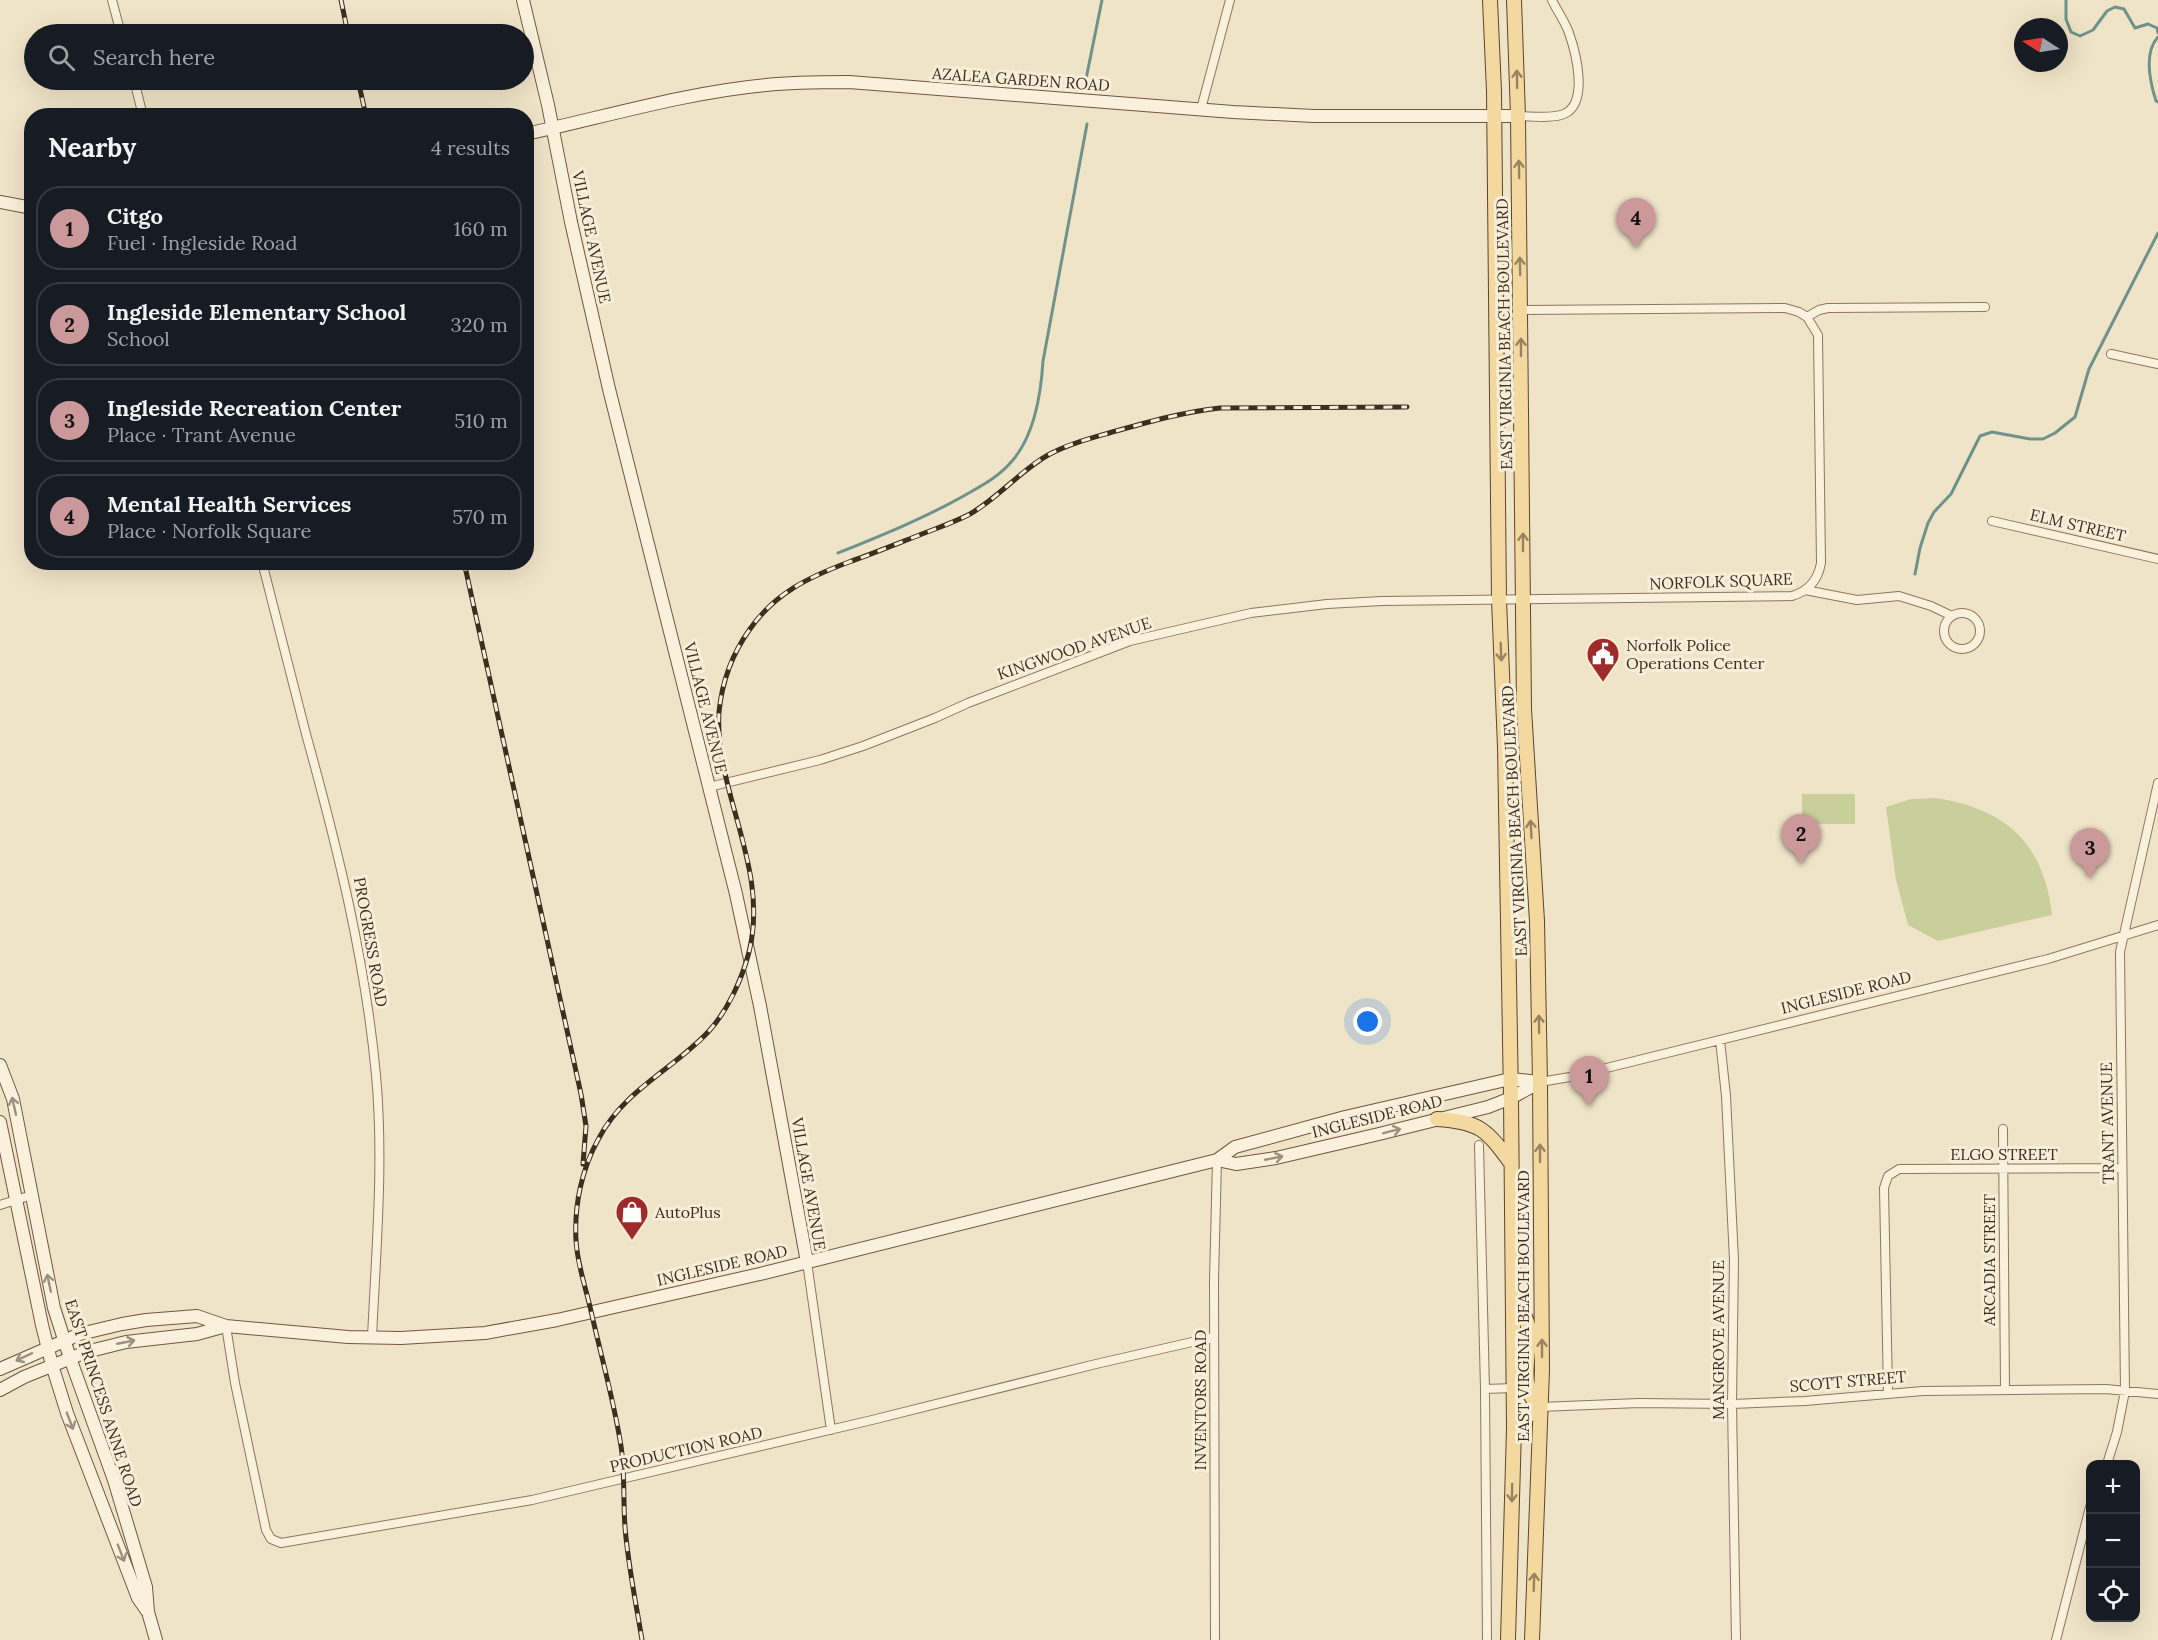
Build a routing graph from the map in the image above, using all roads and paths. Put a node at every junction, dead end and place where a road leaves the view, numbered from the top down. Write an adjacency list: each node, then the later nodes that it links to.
1 (112, 0): 7 (street)
2 (523, 0): 8 (street, VILLAGE AVENUE)
3 (1230, 0): 14 (street)
4 (1490, 0): 10 (main road, EAST VIRGINIA BEACH BOULEVARD)
5 (1514, 0): 9 (main road, EAST VIRGINIA BEACH BOULEVARD)
6 (1552, 0): 16 (street)
7 (119, 24)
8 (529, 24)
9 (1516, 42): 10 (main road); 16 (main road, EAST VIRGINIA BEACH BOULEVARD, one-way to 9)
10 (1492, 44): 15 (main road, EAST VIRGINIA BEACH BOULEVARD)
11 (534, 47): 17 (street, VILLAGE AVENUE)
12 (136, 90): 13 (street)
13 (141, 108)
14 (1201, 109): 15 (street, AZALEA GARDEN ROAD); 17 (street, AZALEA GARDEN ROAD)
15 (1494, 117): 16 (street, AZALEA GARDEN ROAD); 30 (main road, EAST VIRGINIA BEACH BOULEVARD)
16 (1518, 117): 22 (main road, EAST VIRGINIA BEACH BOULEVARD, one-way to 16)
17 (553, 128): 18 (street, AZALEA GARDEN ROAD); 34 (street, VILLAGE AVENUE)
18 (534, 132)
19 (0, 202): 20 (street)
20 (24, 206)
21 (1985, 307): 23 (street)
22 (1520, 310): 23 (street); 31 (main road, EAST VIRGINIA BEACH BOULEVARD, one-way to 22)
23 (1807, 317): 29 (street, NORFOLK SQUARE)
24 (2111, 354): 25 (street)
25 (2158, 364)
26 (1992, 521): 27 (street, ELM STREET)
27 (2158, 559)
28 (264, 570): 58 (street, PROGRESS ROAD)
29 (1806, 590): 31 (street, NORFOLK SQUARE); 32 (street)
30 (1499, 600): 31 (street, NORFOLK SQUARE); 34 (street, KINGWOOD AVENUE); 39 (main road, EAST VIRGINIA BEACH BOULEVARD, one-way to 39)
31 (1523, 600): 41 (main road, EAST VIRGINIA BEACH BOULEVARD, one-way to 31)
32 (1952, 616): 32 (street)
33 (2158, 783): 36 (street, TRANT AVENUE)
34 (709, 787): 54 (street, VILLAGE AVENUE)
35 (2158, 925): 36 (street, INGLESIDE ROAD)
36 (2122, 937): 37 (street, INGLESIDE ROAD); 50 (street, TRANT AVENUE)
37 (1720, 1040): 41 (street, INGLESIDE ROAD); 71 (street, MANGROVE AVENUE)
38 (0, 1065): 40 (street, EAST PRINCESS ANNE ROAD)
39 (1510, 1078): 41 (street, INGLESIDE ROAD); 42 (main road, EAST VIRGINIA BEACH BOULEVARD); 47 (street, INGLESIDE ROAD)
40 (3, 1081): 51 (street, EAST PRINCESS ANNE ROAD, one-way to 40)
41 (1540, 1082): 42 (street, INGLESIDE ROAD); 72 (main road, EAST VIRGINIA BEACH BOULEVARD, one-way to 41)
42 (1511, 1098): 43 (street, INGLESIDE ROAD); 48 (main road, EAST VIRGINIA BEACH BOULEVARD)
43 (1437, 1119): 47 (street, INGLESIDE ROAD, one-way to 43); 48 (main road)
44 (0, 1122): 52 (street, EAST PRINCESS ANNE ROAD)
45 (2003, 1129): 49 (street, ARCADIA STREET)
46 (1479, 1145): 65 (street)
47 (1217, 1160): 54 (street, INGLESIDE ROAD); 57 (street, INVENTORS ROAD)
48 (1511, 1163): 55 (main road, EAST VIRGINIA BEACH BOULEVARD)
49 (2004, 1168): 50 (street, ELGO STREET); 67 (street, ARCADIA STREET); 69 (street, ELGO STREET)
50 (2122, 1168): 68 (street, TRANT AVENUE)
51 (32, 1194): 52 (street); 59 (street, EAST PRINCESS ANNE ROAD, one-way to 51)
52 (16, 1200): 53 (street); 60 (street, EAST PRINCESS ANNE ROAD)
53 (0, 1205)
54 (807, 1262): 58 (street, INGLESIDE ROAD); 73 (street, VILLAGE AVENUE)
55 (1513, 1291): 64 (main road, EAST VIRGINIA BEACH BOULEVARD); 72 (main road)
56 (226, 1326): 58 (street, INGLESIDE ROAD); 59 (street, INGLESIDE ROAD); 61 (street, INGLESIDE ROAD, one-way to 56); 73 (street, PRODUCTION ROAD)
57 (1214, 1336): 73 (street, PRODUCTION ROAD); 79 (street, INVENTORS ROAD)
58 (372, 1338)
59 (64, 1340): 60 (street, INGLESIDE ROAD); 61 (street, EAST PRINCESS ANNE ROAD)
60 (48, 1347): 62 (street, EAST PRINCESS ANNE ROAD); 63 (street, INGLESIDE ROAD, one-way to 63)
61 (70, 1358): 62 (street, INGLESIDE ROAD); 77 (street, EAST PRINCESS ANNE ROAD)
62 (52, 1365): 66 (street, INGLESIDE ROAD); 77 (street, EAST PRINCESS ANNE ROAD, one-way to 77)
63 (0, 1369)
64 (1514, 1388): 65 (street, EAST VIRGINIA BEACH BOULEVARD); 74 (main road, EAST VIRGINIA BEACH BOULEVARD)
65 (1485, 1389): 80 (street)
66 (0, 1390)
67 (2005, 1390): 68 (street, SCOTT STREET); 69 (street, SCOTT STREET)
68 (2124, 1391): 70 (street, SCOTT STREET); 75 (street, TRANT AVENUE)
69 (1888, 1393): 71 (street, SCOTT STREET)
70 (2158, 1394)
71 (1732, 1404): 72 (street, SCOTT STREET); 83 (street, MANGROVE AVENUE)
72 (1540, 1407): 74 (main road); 82 (main road, EAST VIRGINIA BEACH BOULEVARD, one-way to 72)
73 (831, 1430)
74 (1514, 1434): 81 (main road, EAST VIRGINIA BEACH BOULEVARD, one-way to 81)
75 (2108, 1460)
76 (2089, 1514): 84 (street)
77 (148, 1612): 78 (street, EAST PRINCESS ANNE ROAD)
78 (156, 1640)
79 (1215, 1640)
80 (1487, 1640)
81 (1508, 1640)
82 (1532, 1640)
83 (1736, 1640)
84 (2056, 1640)

